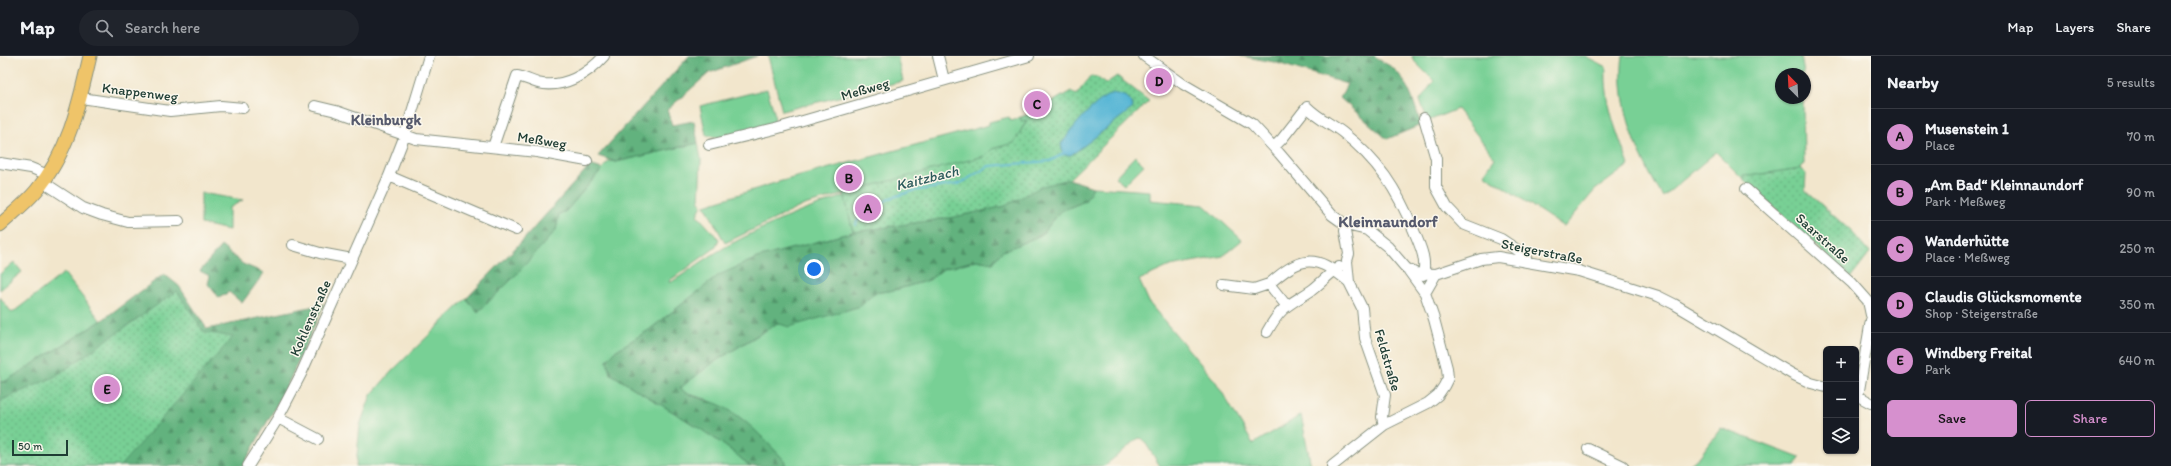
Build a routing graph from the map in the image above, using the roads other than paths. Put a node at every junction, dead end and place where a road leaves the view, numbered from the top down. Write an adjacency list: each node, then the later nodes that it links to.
1 (90, 56): 8 (main road)
2 (429, 56): 12 (street, Kohlenstraße)
3 (604, 56): 14 (street, Meßweg)
4 (938, 56): 7 (street)
5 (1029, 56): 7 (street, Meßweg)
6 (1144, 56): 15 (street, Steigerstraße)
7 (944, 80): 13 (street, Meßweg)
8 (81, 98): 10 (street, Knappenweg); 19 (main road)
9 (315, 106): 12 (street)
10 (243, 108)
11 (1424, 118): 28 (street)
12 (405, 135): 14 (street, Meßweg); 18 (street, Kohlenstraße)
13 (709, 145)
14 (493, 147): 16 (street, Meßweg)
15 (1274, 147): 23 (street, Steigerstraße); 32 (street)
16 (587, 161)
17 (0, 163): 19 (street)
18 (389, 176): 24 (street); 26 (street, Kohlenstraße)
19 (46, 178): 21 (street); 22 (main road)
20 (1746, 189): 38 (street, Saarstraße)
21 (179, 221)
22 (0, 225)
23 (1346, 225): 27 (street, Feldstraße); 29 (street, Steigerstraße)
24 (516, 230)
25 (293, 244): 26 (street)
26 (352, 259): 45 (street, Kohlenstraße)
27 (1346, 261): 30 (street); 33 (street, Feldstraße)
28 (1527, 262): 31 (street, Steigerstraße); 42 (street, Steigerstraße)
29 (1407, 268): 32 (street, Steigerstraße); 36 (street)
30 (1335, 270): 33 (street, Feldstraße); 34 (street, Feldstraße); 37 (street)
31 (1436, 274): 32 (street, Steigerstraße); 36 (street)
32 (1423, 275)
33 (1349, 282): 46 (street, Feldstraße)
34 (1269, 284): 35 (street); 37 (street)
35 (1224, 285)
36 (1425, 293): 46 (street)
37 (1286, 305): 40 (street)
38 (1871, 315)
39 (1871, 320): 41 (street)
40 (1267, 332)
41 (1859, 384)
42 (1823, 386)
43 (1859, 396): 44 (street)
44 (1871, 403)
45 (278, 418): 47 (street); 49 (street, Kohlenstraße)
46 (1384, 425): 50 (street)
47 (318, 439)
48 (1588, 450): 51 (street)
49 (248, 466)
50 (1332, 466)
51 (1623, 466)

